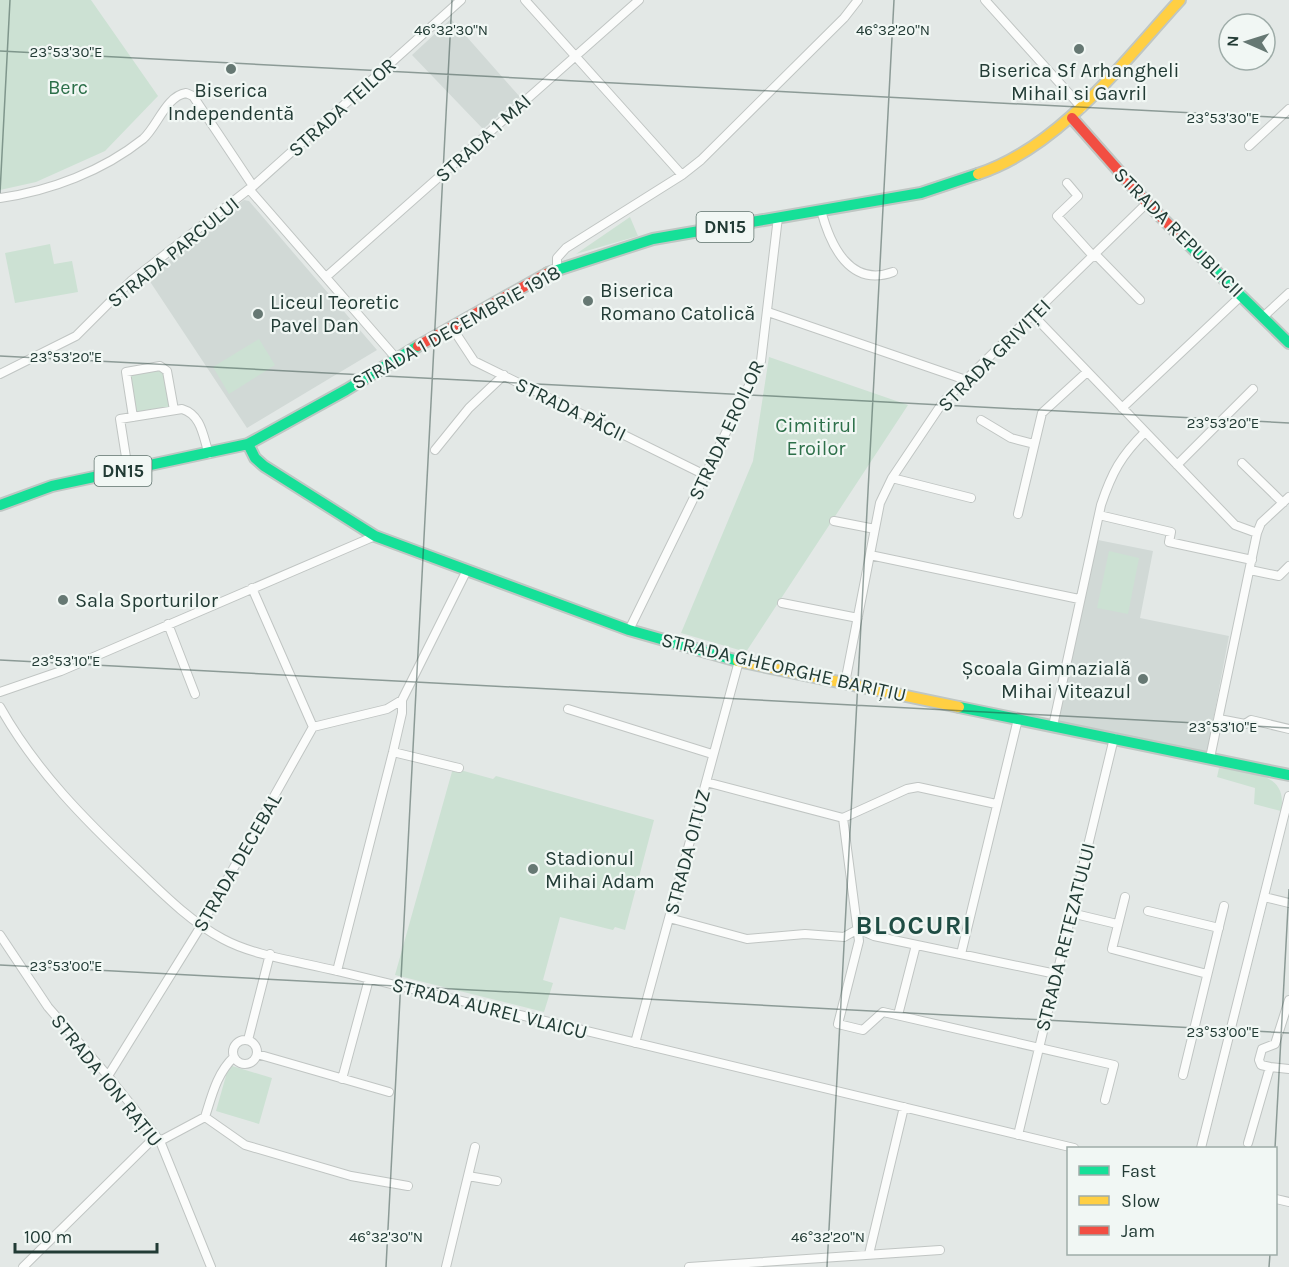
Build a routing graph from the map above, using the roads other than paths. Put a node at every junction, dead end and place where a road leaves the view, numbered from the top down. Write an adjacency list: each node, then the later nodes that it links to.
1 (461, 0): 14 (street, STRADA TEILOR)
2 (525, 0): 7 (street)
3 (639, 0): 7 (street, STRADA 1 MAI)
4 (858, 0): 12 (street)
5 (985, 0): 8 (street)
6 (1180, 0): 8 (street, STRADA 1 DECEMBRIE 1918 / DN15)
7 (575, 57): 12 (street); 22 (street, STRADA 1 MAI)
8 (1082, 108): 10 (street, STRADA 1 DECEMBRIE 1918 / DN15)
9 (1287, 114): 11 (street)
10 (1072, 118): 16 (street, STRADA REPUBLICII); 17 (street, STRADA 1 DECEMBRIE 1918 / DN15)
11 (1249, 146)
12 (682, 176): 20 (street)
13 (1066, 183): 19 (street)
14 (251, 188): 15 (street); 22 (street, STRADA PARCULUI); 33 (street, STRADA PARCULUI)
15 (0, 198)
16 (1147, 202): 19 (street, STRADA GRIVIȚEI); 24 (street, STRADA REPUBLICII)
17 (820, 210): 18 (street, STRADA 1 DECEMBRIE 1918 / DN15); 21 (street)
18 (778, 217): 20 (street, STRADA 1 DECEMBRIE 1918 / DN15); 26 (street, STRADA EROILOR)
19 (1095, 256): 25 (street); 27 (street, STRADA GRIVIȚEI)
20 (557, 268): 29 (street, STRADA 1 DECEMBRIE 1918 / DN15)
21 (892, 272)
22 (326, 277): 31 (street, STRADA PARCULUI)
23 (1289, 293): 28 (street)
24 (1242, 295): 28 (street, STRADA REPUBLICII); 37 (street)
25 (1140, 300)
26 (768, 312): 35 (street); 49 (street, STRADA EROILOR)
27 (1033, 315): 32 (street); 35 (street, STRADA GRIVIȚEI)
28 (1263, 317): 30 (street, STRADA REPUBLICII)
29 (451, 326): 31 (street, STRADA 1 DECEMBRIE 1918 / DN15); 34 (street, STRADA PĂCII)
30 (1289, 343)
31 (396, 358): 42 (street, STRADA 1 DECEMBRIE 1918 / DN15)
32 (1087, 372): 37 (street); 43 (street)
33 (0, 374)
34 (504, 375): 44 (street); 49 (street, STRADA PĂCII)
35 (966, 380): 50 (street, STRADA GRIVIȚEI)
36 (1253, 389): 47 (street)
37 (1122, 408): 41 (street)
38 (174, 410): 39 (street); 39 (street); 45 (street)
39 (133, 417): 48 (street)
40 (981, 420): 43 (street)
41 (1145, 432): 47 (street); 55 (street)
42 (248, 444): 45 (street, STRADA 1 DECEMBRIE 1918 / DN15); 59 (street, STRADA GHEORGHE BARIȚIU)
43 (1034, 444): 54 (street)
44 (435, 450)
45 (209, 454): 48 (street, STRADA 1 DECEMBRIE 1918 / DN15)
46 (1242, 463): 52 (street)
47 (1178, 465): 58 (street)
48 (128, 470): 53 (street, STRADA 1 DECEMBRIE 1918 / DN15)
49 (705, 475): 70 (street, STRADA EROILOR)
50 (892, 478): 51 (street); 57 (street, STRADA GRIVIȚEI)
51 (971, 498)
52 (1286, 500): 58 (street)
53 (0, 505)
54 (1018, 514)
55 (1099, 515): 61 (street); 66 (street)
56 (834, 521): 57 (street)
57 (875, 529): 60 (street, STRADA GRIVIȚEI)
58 (1257, 533): 61 (street)
59 (375, 536): 64 (street, STRADA GHEORGHE BARIȚIU); 65 (street)
60 (870, 555): 66 (street); 68 (street, STRADA GRIVIȚEI)
61 (1252, 560): 63 (street)
62 (1289, 566): 63 (street)
63 (1250, 570): 79 (street)
64 (466, 572): 70 (street, STRADA GHEORGHE BARIȚIU); 75 (street)
65 (252, 588): 69 (street); 81 (street)
66 (1079, 599): 80 (street)
67 (782, 603): 68 (street)
68 (858, 618): 72 (street, STRADA GRIVIȚEI)
69 (168, 624): 73 (street); 74 (street)
70 (629, 630): 71 (street, STRADA GHEORGHE BARIȚIU)
71 (739, 661): 72 (street, STRADA GHEORGHE BARIȚIU); 85 (street, STRADA OITUZ)
72 (845, 683): 78 (street, STRADA GHEORGHE BARIȚIU)
73 (0, 692)
74 (195, 694)
75 (402, 700): 81 (street); 84 (street)
76 (0, 707): 103 (street, STRADA AUREL VLAICU)
77 (568, 709): 85 (street)
78 (1018, 719): 80 (street, STRADA GHEORGHE BARIȚIU); 91 (street)
79 (1219, 719): 82 (street); 86 (street)
80 (1053, 726): 83 (street, STRADA GHEORGHE BARIȚIU)
81 (313, 727): 103 (street, STRADA DECEBAL)
82 (1289, 729)
83 (1114, 738): 86 (street, STRADA GHEORGHE BARIȚIU); 100 (street, STRADA RETEZATULUI)
84 (393, 752): 87 (street); 110 (street)
85 (712, 754): 89 (street, STRADA OITUZ)
86 (1210, 758): 88 (street, STRADA GHEORGHE BARIȚIU)
87 (459, 768)
88 (1289, 775)
89 (706, 782): 92 (street); 101 (street, STRADA OITUZ)
90 (1289, 796): 93 (street)
91 (996, 804): 92 (street); 109 (street)
92 (843, 818): 104 (street)
93 (1280, 833): 94 (street); 96 (street)
94 (1289, 836)
95 (1125, 897): 102 (street)
96 (1264, 897): 97 (street); 135 (street)
97 (1289, 903)
98 (1224, 906): 105 (street)
99 (1148, 911): 105 (street)
100 (1071, 914): 102 (street); 111 (street, STRADA RETEZATULUI)
101 (669, 918): 104 (street); 117 (street, STRADA OITUZ)
102 (1117, 924): 112 (street)
103 (201, 926): 108 (street, STRADA AUREL VLAICU); 124 (street, STRADA DECEBAL)
104 (858, 928): 107 (street); 115 (street)
105 (1219, 928): 112 (street)
106 (0, 935): 124 (street, STRADA ION RAȚIU)
107 (916, 945): 109 (street); 115 (street)
108 (270, 954): 110 (street, STRADA AUREL VLAICU); 116 (street)
109 (961, 954): 111 (street)
110 (337, 971): 113 (street, STRADA AUREL VLAICU)
111 (1056, 974): 118 (street, STRADA RETEZATULUI)
112 (1207, 974): 123 (street)
113 (369, 979): 117 (street, STRADA AUREL VLAICU); 125 (street)
114 (1289, 1000): 121 (street)
115 (898, 1015): 118 (street)
116 (248, 1040): 119 (street); 120 (street)
117 (635, 1043): 128 (street, STRADA AUREL VLAICU)
118 (1039, 1046): 127 (street); 130 (street, STRADA RETEZATULUI)
119 (257, 1054): 120 (street); 125 (street)
120 (234, 1057): 129 (street)
121 (1270, 1067): 122 (street); 132 (street)
122 (1289, 1069)
123 (1183, 1075)
124 (108, 1076): 131 (street, STRADA ION RAȚIU)
125 (342, 1079): 126 (street)
126 (389, 1092)
127 (1105, 1100)
128 (904, 1107): 130 (street, STRADA AUREL VLAICU); 140 (street)
129 (205, 1117): 131 (street); 138 (street)
130 (1018, 1135): 134 (street, STRADA AUREL VLAICU)
131 (158, 1138): 141 (street); 142 (street, STRADA ION RAȚIU)
132 (1248, 1143)
133 (475, 1147): 136 (street)
134 (1067, 1147)
135 (1202, 1147)
136 (468, 1176): 137 (street); 143 (street)
137 (497, 1181)
138 (408, 1185)
139 (940, 1250): 140 (street)
140 (869, 1254): 144 (street)
141 (28, 1265)
142 (211, 1267)
143 (446, 1267)
144 (689, 1267)

